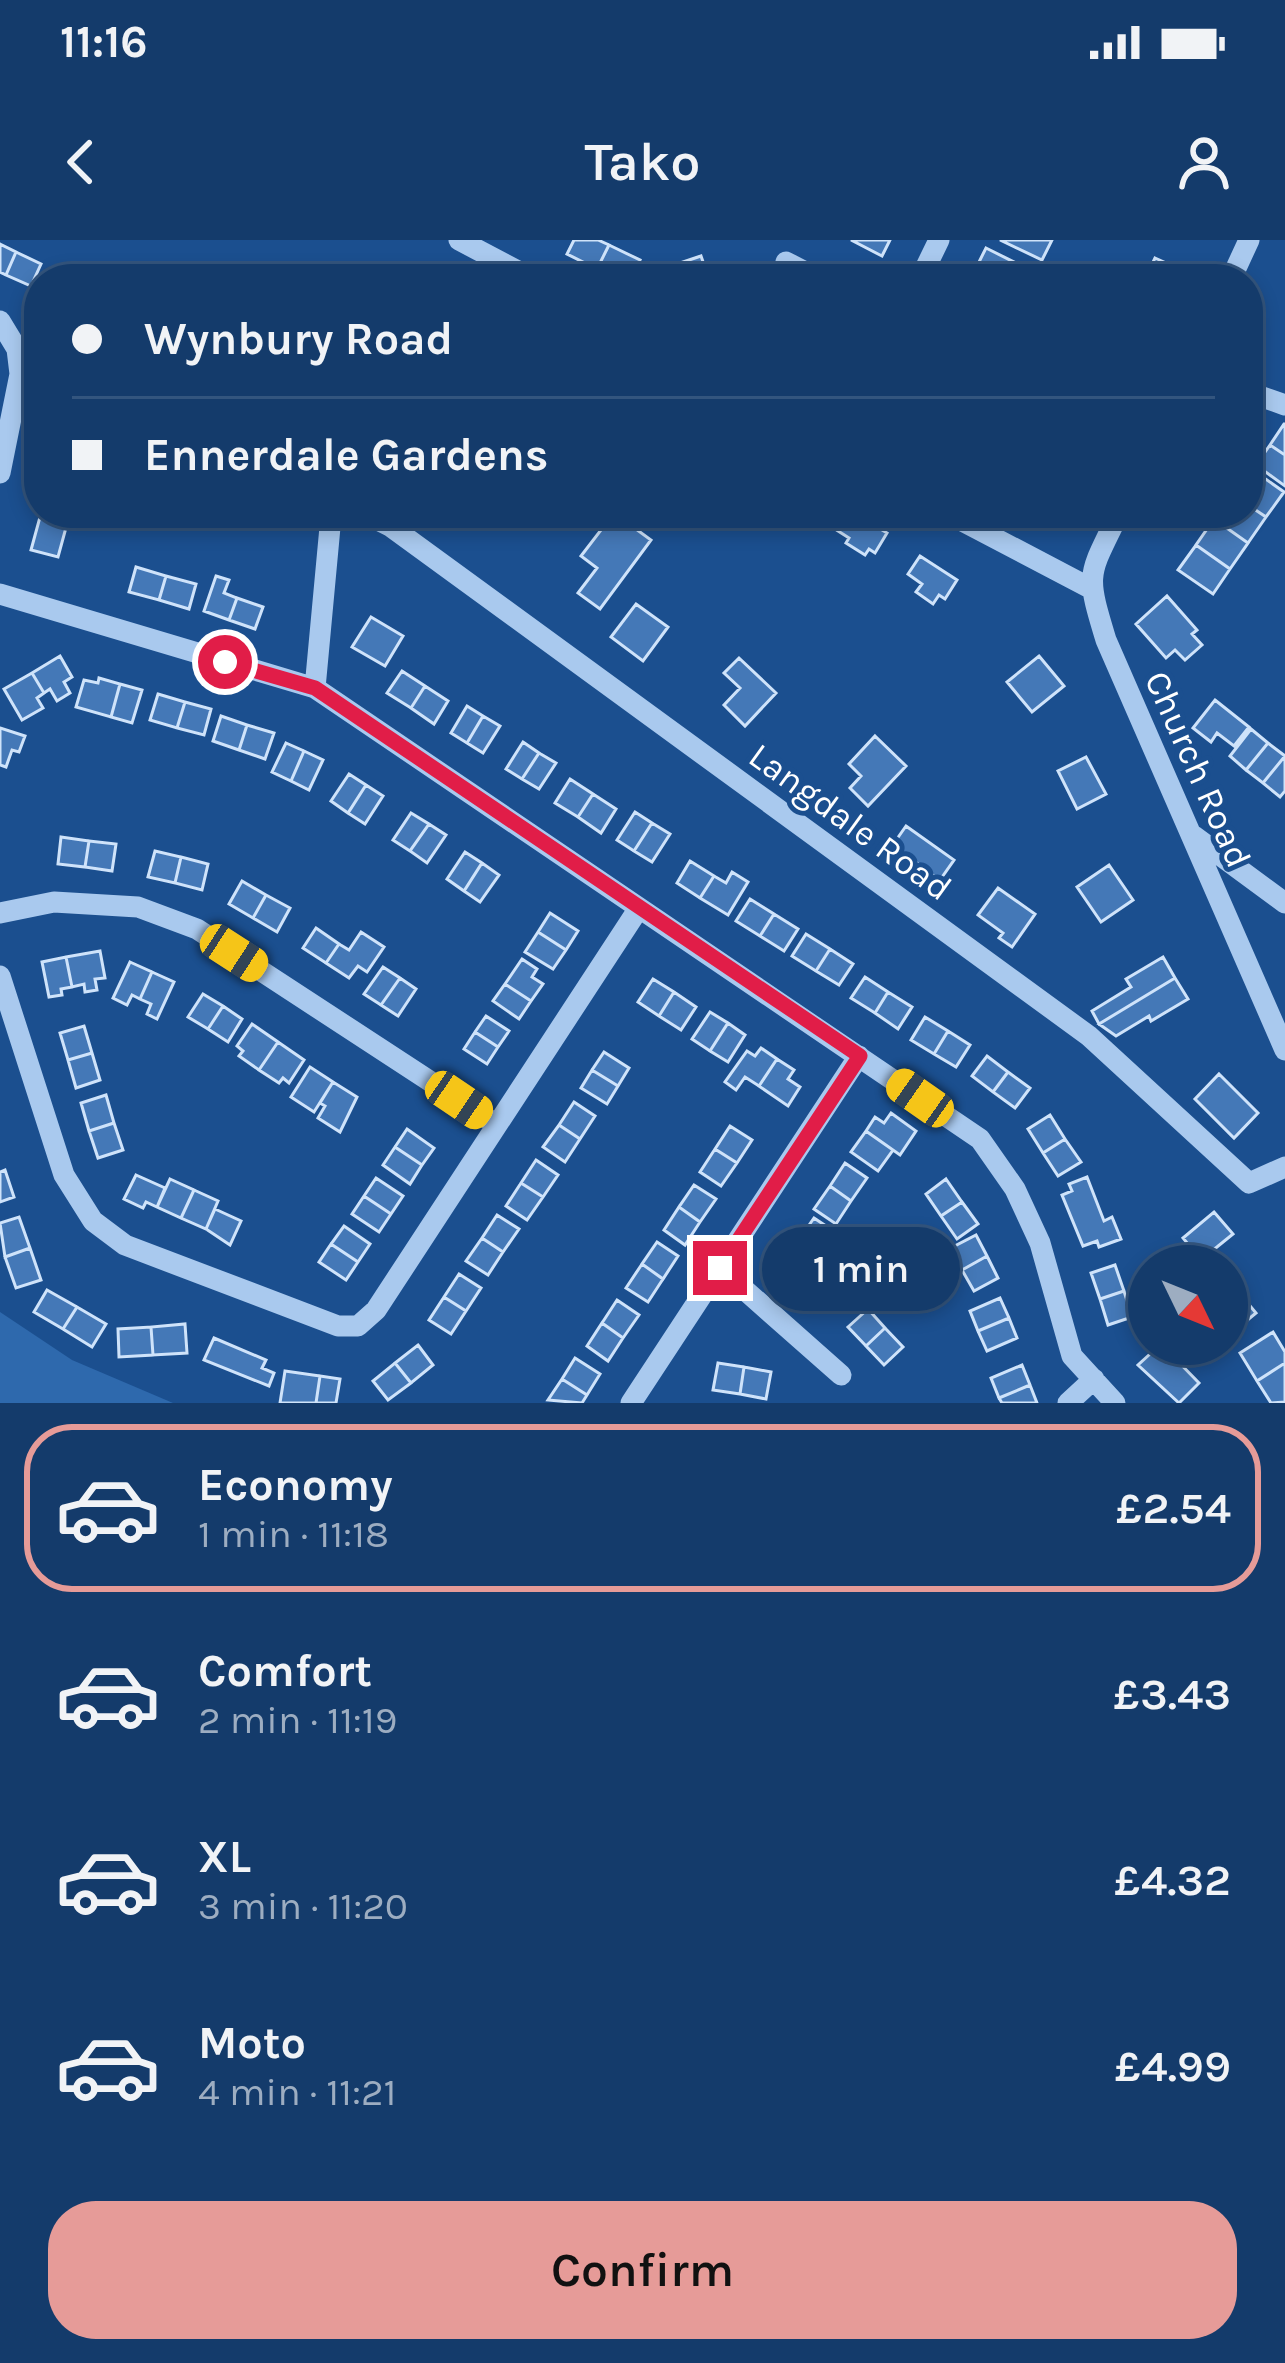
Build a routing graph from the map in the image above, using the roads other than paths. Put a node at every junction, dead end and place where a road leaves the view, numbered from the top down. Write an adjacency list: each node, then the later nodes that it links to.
1 (459, 240): 3 (street)
2 (786, 262): 4 (street)
3 (504, 264)
4 (790, 264)
5 (0, 321): 7 (street)
6 (24, 371): 7 (street)
7 (20, 374): 8 (street)
8 (0, 473)
9 (330, 528): 15 (street)
10 (387, 528): 24 (street, Langdale Road)
11 (975, 528): 13 (street)
12 (1112, 528): 13 (street)
13 (1090, 588): 16 (street, Church Road)
14 (0, 594): 15 (street)
15 (315, 688): 18 (street)
16 (1194, 836): 17 (street); 21 (street, Church Road)
17 (1285, 904)
18 (639, 908): 22 (street); 23 (street)
19 (0, 914): 23 (street)
20 (0, 976): 23 (street)
21 (1285, 1050)
22 (860, 1056): 25 (street); 27 (street)
23 (496, 1125)
24 (1285, 1167)
25 (720, 1268): 26 (street); 28 (street)
26 (841, 1375)
27 (1094, 1379): 29 (street); 30 (street)
28 (632, 1403)
29 (1068, 1403)
30 (1115, 1403)

